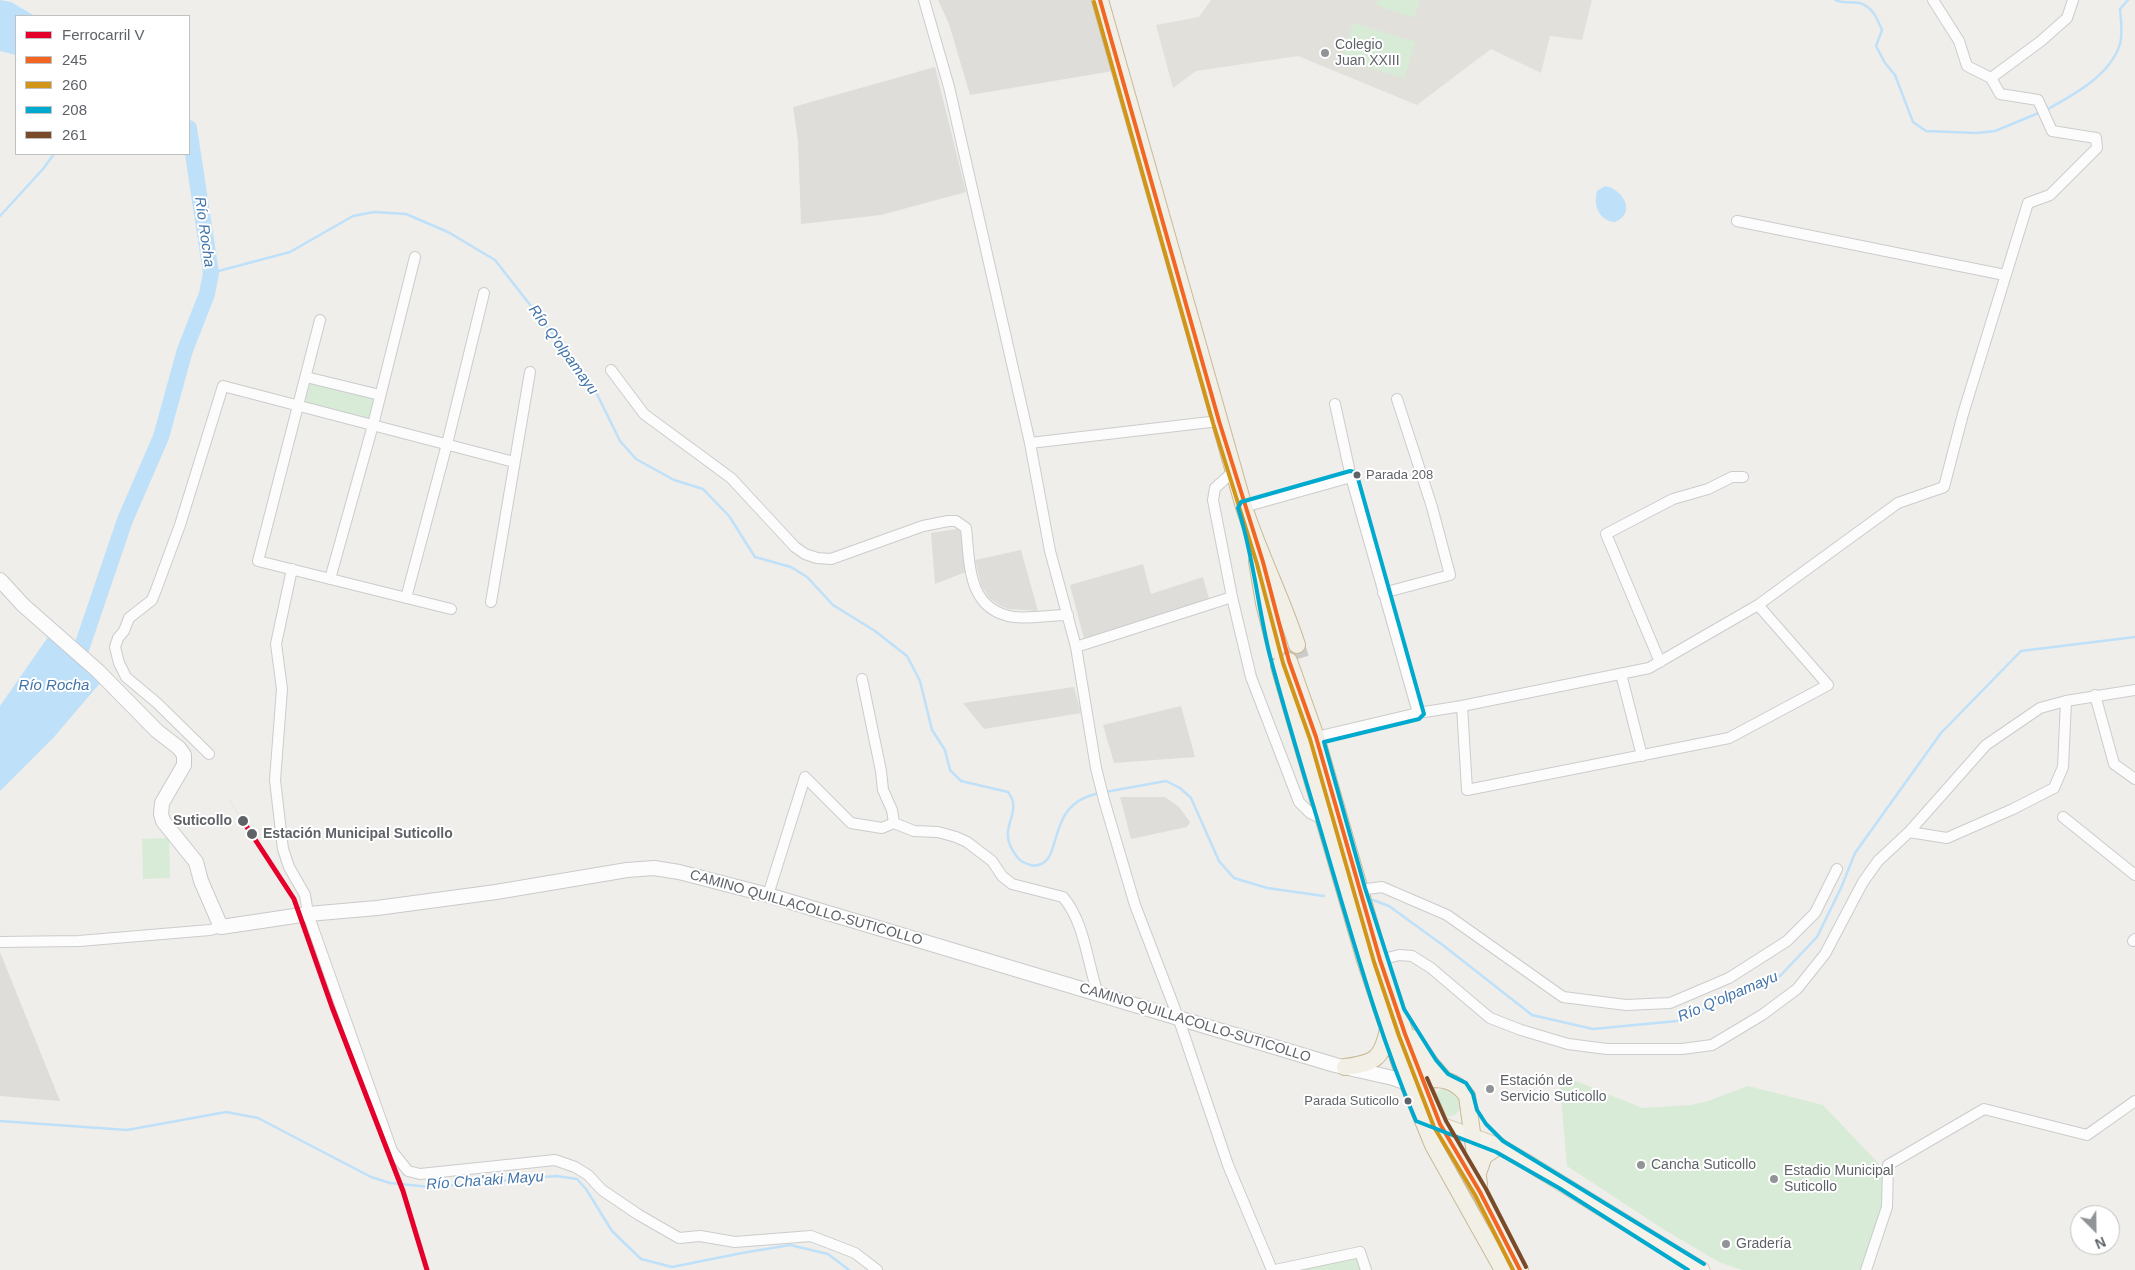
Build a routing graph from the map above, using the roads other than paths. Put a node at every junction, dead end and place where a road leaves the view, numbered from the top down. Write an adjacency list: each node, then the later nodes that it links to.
1 (924, 0): 20 (street)
2 (1100, 0): 18 (highway)
3 (1933, 0): 5 (street)
4 (2073, 0): 5 (street)
5 (1991, 78): 8 (street)
6 (1737, 221): 8 (street)
7 (415, 256): 14 (street)
8 (2005, 274): 35 (street)
9 (484, 293): 21 (street)
10 (320, 320): 13 (street)
11 (611, 370): 37 (street)
12 (530, 372): 22 (street)
13 (306, 377): 14 (street); 17 (street)
14 (380, 395): 19 (street)
15 (1397, 399): 31 (street)
16 (1336, 404): 24 (street)
17 (298, 406): 19 (street); 28 (street); 49 (street)
18 (1219, 421): 20 (street); 23 (highway)
19 (372, 425): 21 (street); 29 (street)
20 (1030, 443): 37 (street)
21 (447, 444): 22 (street); 33 (street)
22 (514, 462): 34 (street)
23 (1235, 470): 26 (highway); 32 (street)
24 (1352, 476): 26 (street); 31 (street)
25 (1743, 476): 40 (street)
26 (1244, 507): 27 (highway)
27 (1253, 534): 39 (highway); 39 (highway)
28 (292, 569): 29 (street); 60 (street)
29 (330, 579): 33 (street)
30 (0, 580): 61 (main road)
31 (1383, 593): 47 (street)
32 (1232, 597): 38 (street); 53 (street)
33 (406, 598): 36 (street)
34 (491, 602)
35 (1758, 605): 40 (street); 50 (street)
36 (451, 609)
37 (1068, 614): 38 (street)
38 (1076, 647): 66 (street)
39 (1288, 654): 48 (highway); 53 (highway)
40 (1660, 662): 41 (street)
41 (1621, 674): 46 (street); 50 (street)
42 (862, 680): 54 (street)
43 (2135, 690): 44 (street)
44 (2095, 696): 45 (street); 51 (street)
45 (2066, 701): 55 (street); 55 (street)
46 (1462, 706): 47 (street); 50 (street)
47 (1418, 713): 48 (street)
48 (1316, 737): 58 (highway)
49 (209, 754)
50 (1642, 756)
51 (2135, 779)
52 (2063, 817): 57 (street)
53 (1325, 820): 67 (highway)
54 (894, 823): 59 (street); 64 (street)
55 (1909, 832): 63 (street)
56 (1837, 869): 58 (street)
57 (2135, 875)
58 (1359, 890): 63 (highway)
59 (768, 895): 60 (main road, CAMINO QUILLACOLLO-SUTICOLLO); 64 (main road, CAMINO QUILLACOLLO-SUTICOLLO)
60 (308, 914): 61 (main road, CAMINO QUILLACOLLO-SUTICOLLO); 79 (street)
61 (221, 927): 62 (street)
62 (0, 942)
63 (1380, 960): 65 (highway)
64 (1098, 994): 66 (main road, CAMINO QUILLACOLLO-SUTICOLLO)
65 (1398, 1012): 69 (highway); 70 (highway)
66 (1178, 1017): 68 (main road, CAMINO QUILLACOLLO-SUTICOLLO); 80 (street)
67 (1388, 1029): 68 (highway); 70 (highway)
68 (1345, 1067): 70 (main road, CAMINO QUILLACOLLO-SUTICOLLO)
69 (1444, 1079): 70 (highway); 72 (highway)
70 (1414, 1081): 73 (highway); 74 (highway)
71 (2135, 1101): 85 (street)
72 (1471, 1113): 75 (highway); 76 (main road)
73 (1421, 1118): 74 (main road); 82 (highway)
74 (1440, 1124): 75 (main road); 78 (highway)
75 (1472, 1136): 76 (main road); 77 (highway)
76 (1499, 1146): 77 (highway); 84 (main road)
77 (1478, 1175): 78 (highway)
78 (1480, 1192): 83 (highway)
79 (877, 1270)
80 (1274, 1270): 81 (street)
81 (1366, 1270)
82 (1503, 1270)
83 (1520, 1270)
84 (1702, 1270)
85 (1866, 1270)

